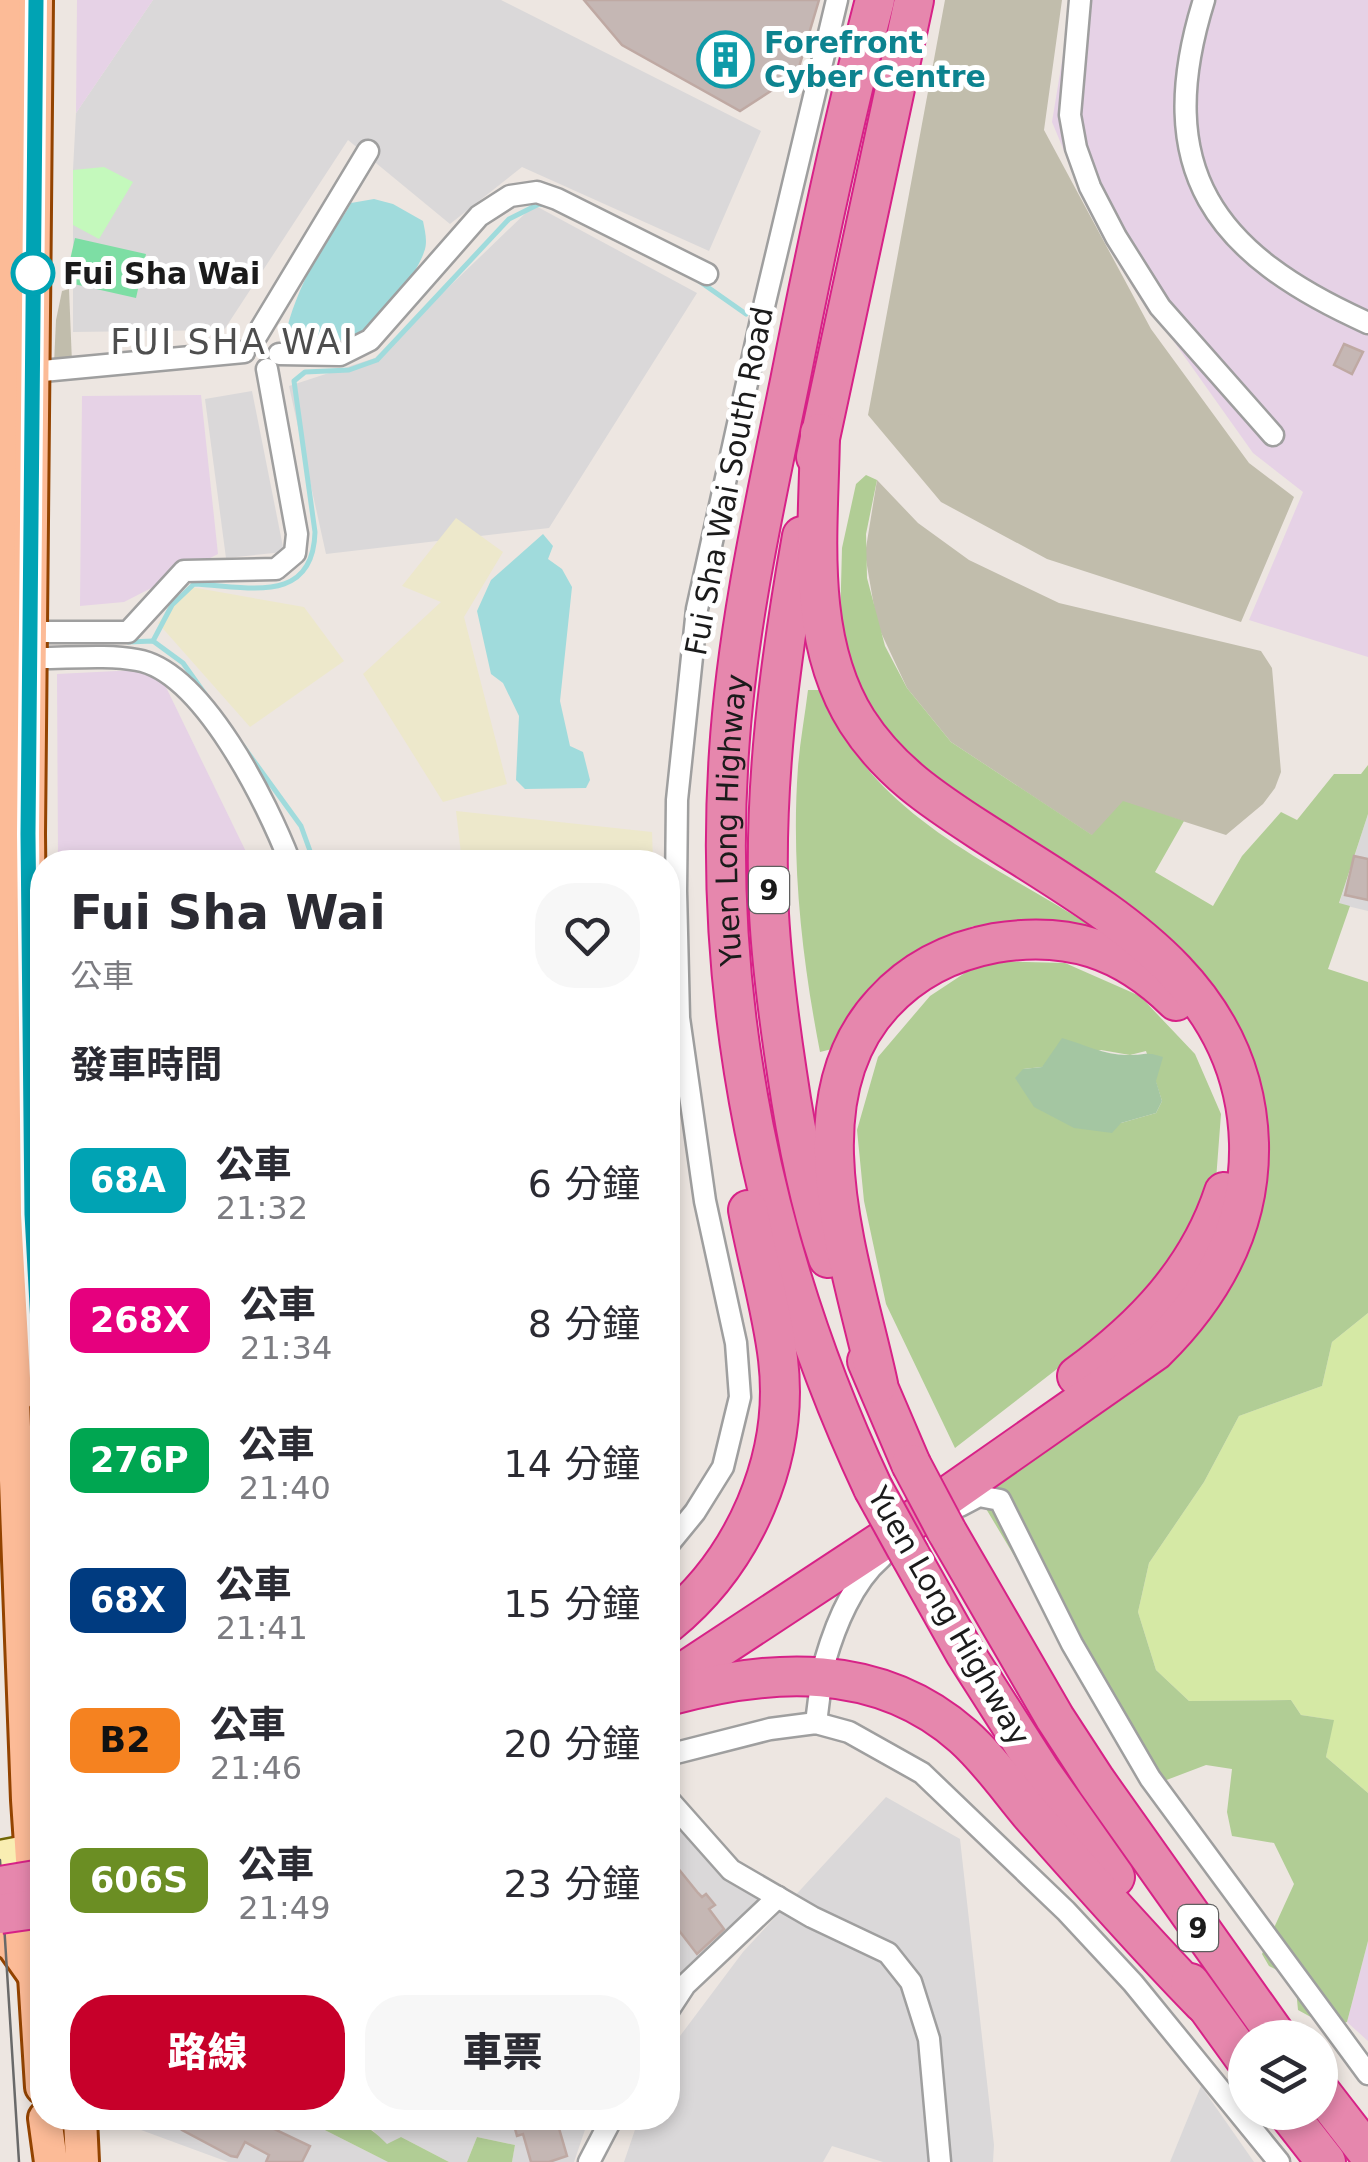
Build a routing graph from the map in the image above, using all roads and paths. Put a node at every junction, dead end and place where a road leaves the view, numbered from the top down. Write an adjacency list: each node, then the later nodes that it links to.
1 (8, 0): 18 (main road)
2 (36, 0): 14 (main road)
3 (837, 0): 20 (street, Fui Sha Wai South Road)
4 (875, 0): 23 (highway, Yuen Long Highway / 9)
5 (914, 0): 15 (highway, Yuen Long Highway / 9)
6 (1080, 0): 16 (street)
7 (1204, 0): 10 (street)
8 (368, 151): 11 (street)
9 (707, 274): 13 (street)
10 (1368, 323)
11 (257, 334): 12 (street); 13 (street)
12 (244, 352): 13 (street); 14 (street)
13 (273, 361): 17 (street)
14 (32, 372): 17 (main road)
15 (820, 433): 25 (highway, Yuen Long Highway / 9); 30 (highway)
16 (1273, 435)
17 (29, 645): 19 (street); 21 (main road)
18 (1, 844): 21 (main road)
19 (286, 850)
20 (676, 850)
21 (9, 901): 24 (main road); 36 (main road)
22 (680, 1018): 26 (street, Fui Sha Wai South Road)
23 (735, 1018): 27 (highway); 43 (highway, Yuen Long Highway / 9, bridge)
24 (30, 1187)
25 (878, 1384): 28 (highway); 44 (highway, Yuen Long Highway / 9, bridge)
26 (680, 1530)
27 (680, 1611)
28 (680, 1650)
29 (826, 1661): 46 (street)
30 (680, 1674)
31 (821, 1683): 33 (street)
32 (680, 1693): 43 (highway)
33 (816, 1723): 34 (street); 57 (street)
34 (680, 1753)
35 (680, 1813): 37 (street)
36 (30, 1872): 38 (highway, bridge); 39 (main road)
37 (778, 1897): 42 (street); 56 (street)
38 (0, 1914)
39 (0, 1924)
40 (0, 1937): 41 (main road)
41 (30, 1969)
42 (680, 1992)
43 (1203, 2003): 45 (highway, Yuen Long Highway / 9)
44 (1265, 2020)
45 (1228, 2036)
46 (1368, 2074)
47 (1338, 2115): 52 (highway)
48 (47, 2130): 53 (main road)
49 (81, 2130): 54 (main road)
50 (606, 2130): 55 (street)
51 (1301, 2130): 58 (highway)
52 (1368, 2153)
53 (51, 2162)
54 (82, 2162)
55 (589, 2162)
56 (940, 2162)
57 (1279, 2162)
58 (1326, 2162)

